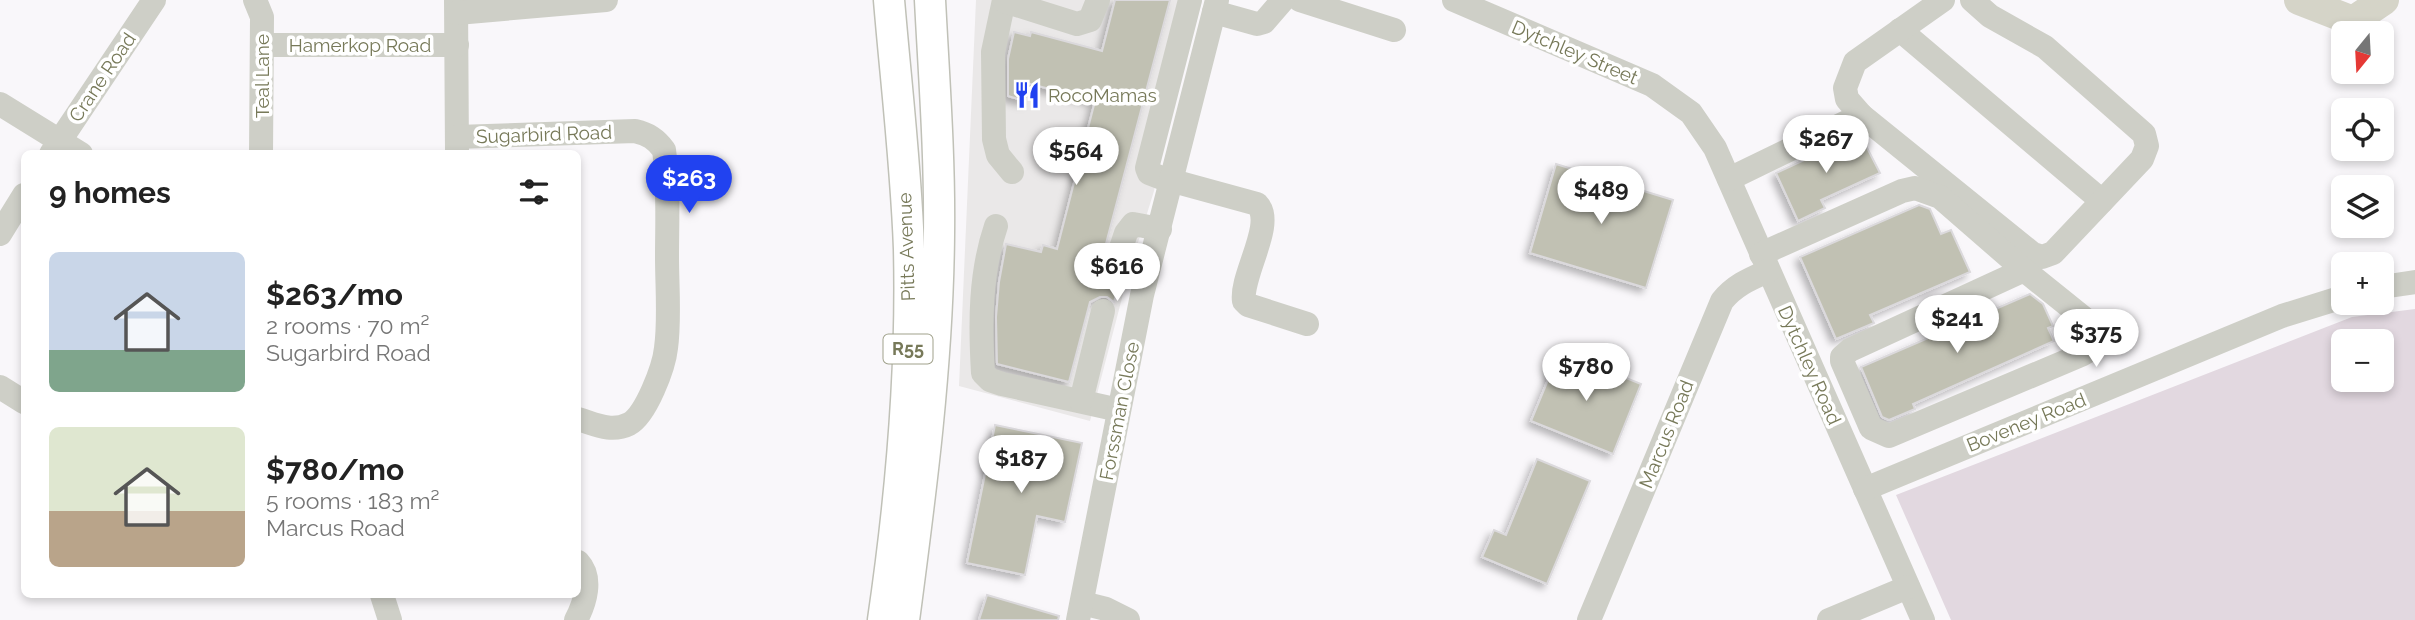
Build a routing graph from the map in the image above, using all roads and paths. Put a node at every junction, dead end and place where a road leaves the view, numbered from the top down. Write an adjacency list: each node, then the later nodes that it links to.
1 (154, 0): 24 (street, Crane Road)
2 (255, 0): 18 (street, Teal Lane)
3 (606, 0): 14 (street)
4 (889, 0): 54 (main road, Pitts Avenue / R55)
5 (930, 0): 55 (main road, Pitts Avenue / R55)
6 (1004, 0): 7 (street); 26 (street)
7 (1098, 0)
8 (1190, 0): 28 (street)
9 (1283, 0): 15 (street)
10 (1300, 0): 16 (street)
11 (1454, 0): 21 (street, Dytchley Street)
12 (1943, 0): 17 (street)
13 (1972, 0): 30 (street)
14 (456, 6): 19 (street)
15 (1216, 6): 28 (street, Forssman Close)
16 (1394, 30)
17 (1900, 30): 22 (street); 30 (street)
18 (262, 45): 19 (street, Hamerkop Road); 25 (street, Teal Lane)
19 (457, 45): 23 (street)
20 (0, 104): 24 (street)
21 (1691, 113): 27 (street, Dytchley Road)
22 (1861, 115): 27 (street); 30 (street)
23 (457, 146): 46 (street, Sugarbird Road)
24 (55, 147)
25 (261, 150)
26 (1012, 172)
27 (1729, 179): 34 (street, Dytchley Road)
28 (1173, 180): 32 (street, Forssman Close); 41 (street)
29 (21, 200): 33 (street)
30 (2102, 201)
31 (996, 226): 44 (street)
32 (1160, 229): 35 (street); 45 (street, Forssman Close)
33 (0, 234)
34 (1765, 262): 36 (street, Marcus Road); 47 (street, Dytchley Road); 57 (street, Marcus Road)
35 (1116, 264)
36 (2024, 271): 36 (street, Marcus Road)
37 (2415, 282): 38 (street)
38 (2394, 285)
39 (2331, 301): 47 (street, Boveney Road)
40 (1103, 311): 44 (street)
41 (1307, 324)
42 (0, 387): 43 (street)
43 (21, 400)
44 (1081, 401): 45 (street)
45 (1119, 410): 51 (street, Forssman Close)
46 (581, 420)
47 (1865, 489): 49 (street, Dytchley Road)
48 (581, 567): 53 (street)
49 (1908, 587): 58 (street); 59 (street, Dytchley Road)
50 (383, 598): 52 (street)
51 (1080, 612): 56 (street)
52 (390, 620)
53 (576, 620)
54 (883, 620)
55 (904, 620)
56 (1128, 620)
57 (1589, 620)
58 (1829, 620)
59 (1923, 620)

